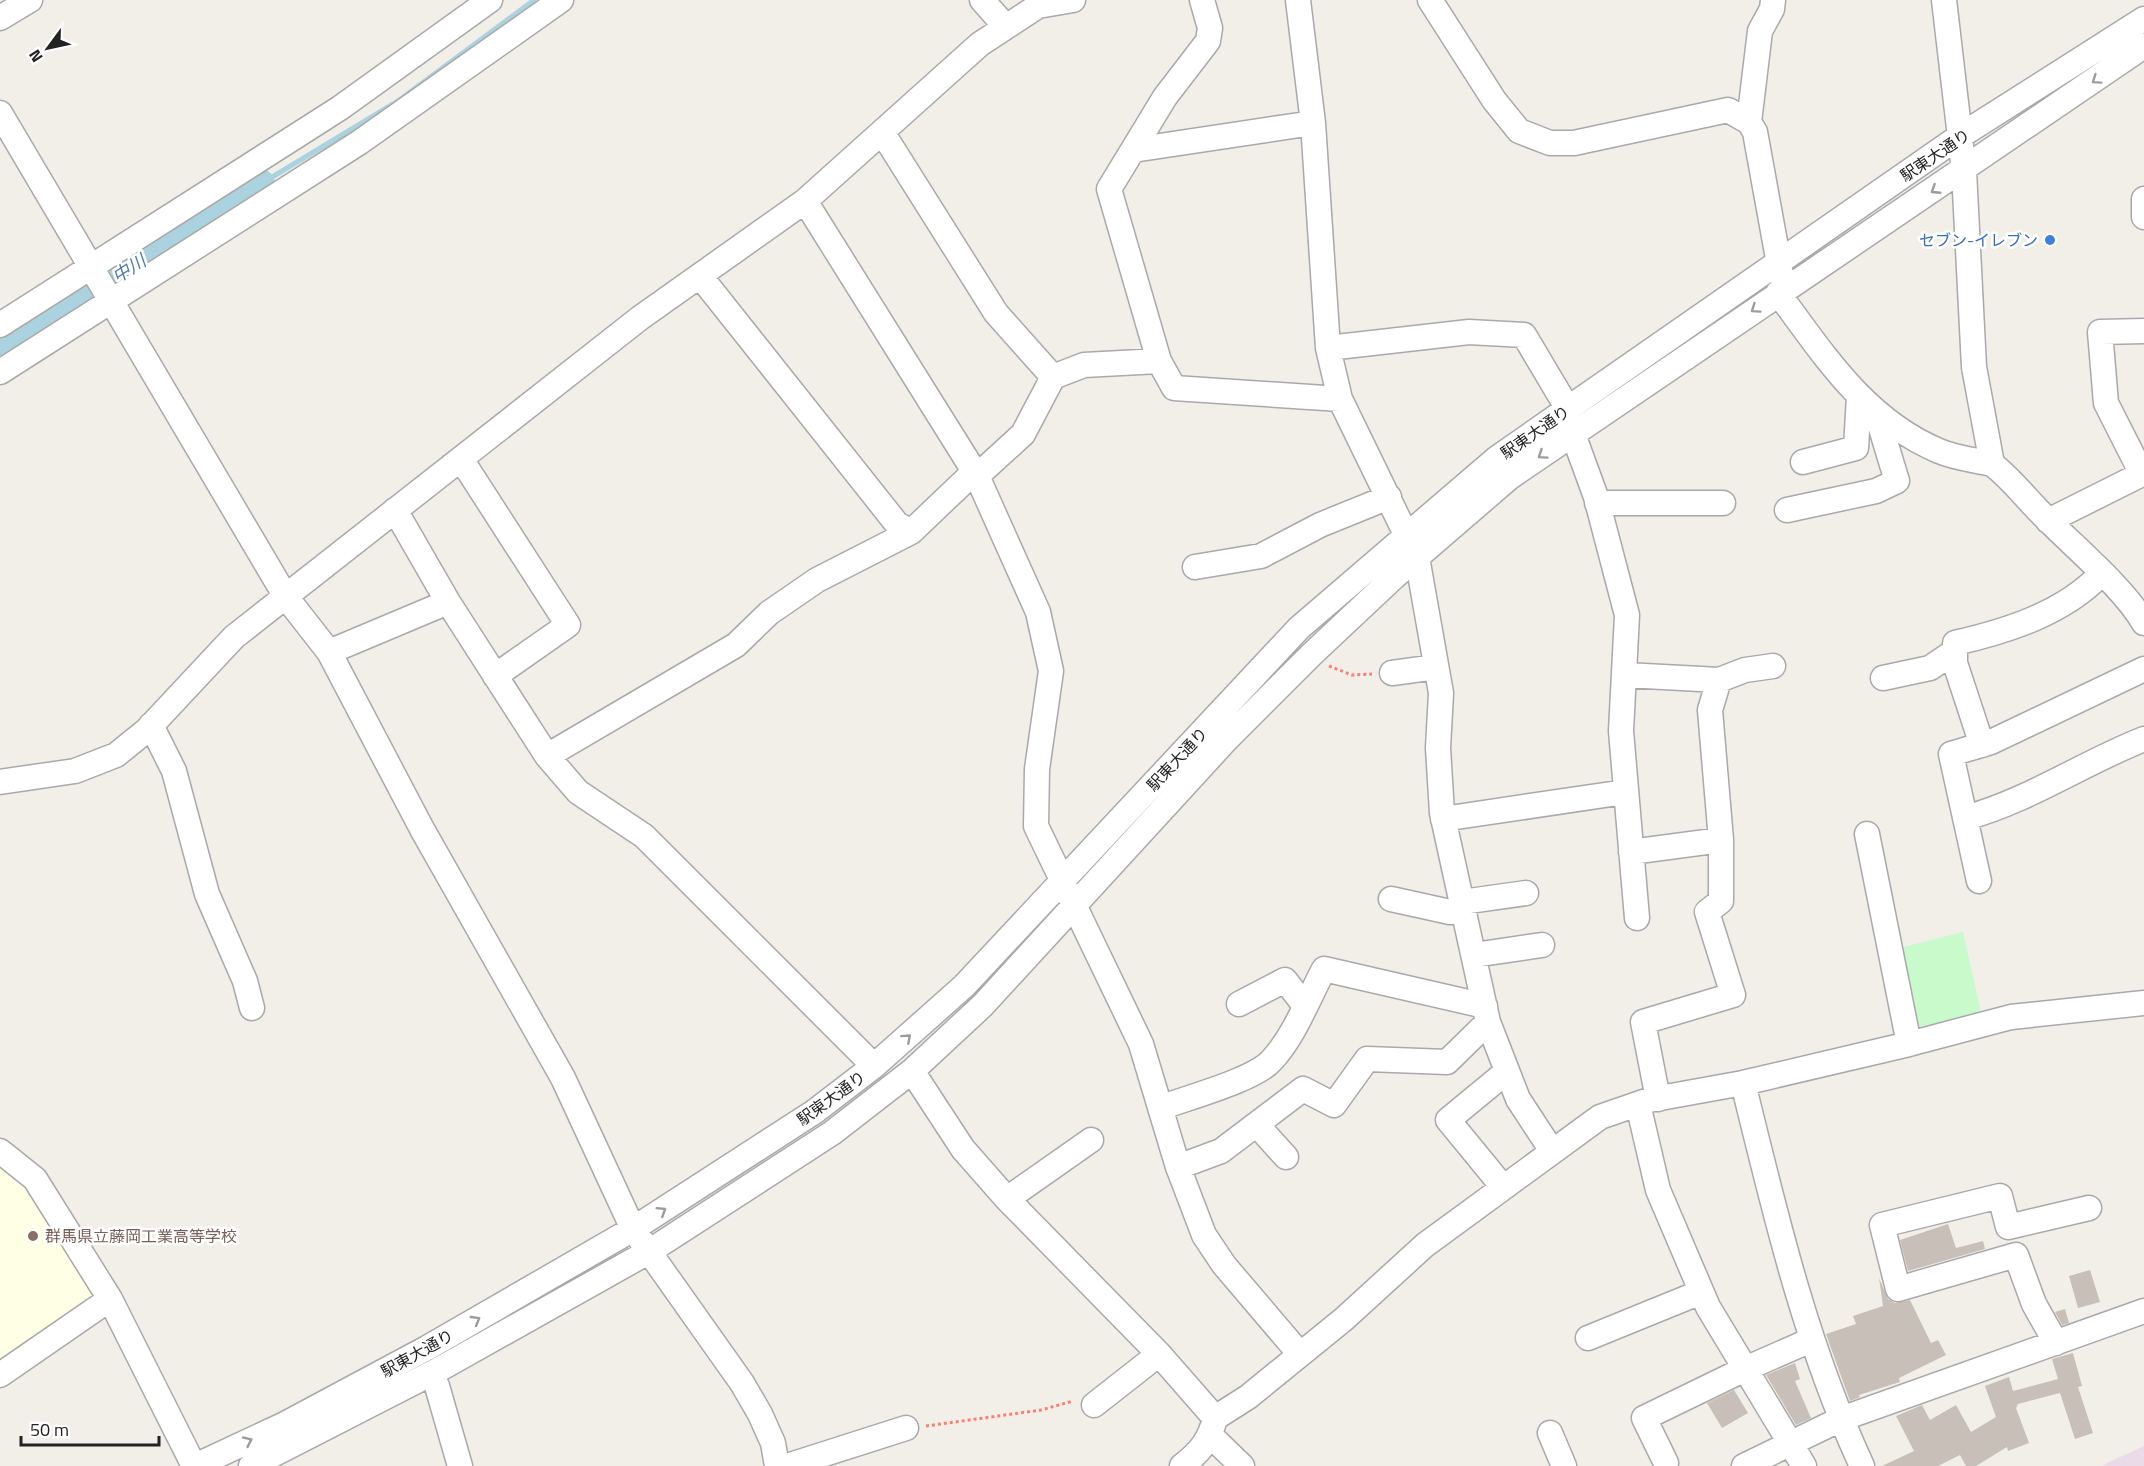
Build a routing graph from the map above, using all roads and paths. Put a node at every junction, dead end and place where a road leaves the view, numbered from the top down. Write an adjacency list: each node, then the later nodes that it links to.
1 (30, 0): 11 (street)
2 (490, 0): 26 (street)
3 (561, 0): 29 (street)
4 (982, 0): 13 (street)
5 (1072, 0): 13 (street)
6 (1202, 0): 20 (street)
7 (1298, 0): 17 (street)
8 (1430, 0): 16 (street)
9 (1773, 0): 16 (street)
10 (1944, 0): 19 (street)
11 (0, 18)
12 (2144, 19): 19 (street, 駅東大通り)
13 (1006, 27): 18 (street)
14 (2144, 47): 21 (street, 駅東大通り, one-way to 21)
15 (0, 113): 26 (street)
16 (1749, 122): 25 (street)
17 (1313, 123): 20 (street); 32 (street)
18 (882, 132): 23 (street); 35 (street)
19 (1960, 136): 21 (street); 25 (street, 駅東大通り)
20 (1133, 150): 33 (street)
21 (1964, 171): 28 (street, 駅東大通り, one-way to 28); 43 (street)
22 (2144, 199): 24 (street)
23 (805, 201): 27 (street); 44 (street)
24 (2144, 217)
25 (1779, 262): 28 (street); 38 (street, 駅東大通り)
26 (91, 267): 29 (street); 30 (street)
27 (700, 276): 41 (street); 51 (street)
28 (1781, 291): 36 (street); 40 (street, 駅東大通り, one-way to 40)
29 (113, 302): 34 (street); 56 (street)
30 (0, 325)
31 (2144, 331): 50 (street)
32 (1328, 348): 37 (street); 38 (street)
33 (1160, 361): 35 (street); 37 (street)
34 (0, 372)
35 (1053, 377): 44 (street)
36 (1859, 396): 39 (street); 42 (street)
37 (1340, 399): 45 (street)
38 (1568, 409): 52 (street, 駅東大通り)
39 (1877, 415): 43 (street); 49 (street)
40 (1573, 434): 46 (street); 53 (street, 駅東大通り, one-way to 53)
41 (460, 459): 48 (street); 67 (street)
42 (1803, 462)
43 (1992, 464): 50 (street)
44 (976, 474): 51 (street); 82 (street)
45 (1389, 497): 52 (street); 54 (street)
46 (1597, 503): 47 (street); 66 (street)
47 (1723, 503)
48 (395, 510): 56 (street); 57 (street)
49 (1787, 510)
50 (2048, 520): 55 (street)
51 (911, 532): 73 (street)
52 (1406, 534): 53 (street); 82 (street, 駅東大通り)
53 (1417, 558): 61 (street, 駅東大通り); 63 (street)
54 (1195, 567)
55 (2102, 573): 58 (street); 59 (street)
56 (286, 597): 60 (street); 70 (street)
57 (448, 602): 60 (street); 67 (street)
58 (2143, 620)
59 (1955, 651): 68 (street); 72 (street)
60 (329, 652): 112 (street)
61 (1312, 654): 65 (path); 85 (street, 駅東大通り)
62 (1773, 666): 69 (street)
63 (1436, 667): 65 (street); 77 (street)
64 (2144, 669): 72 (street)
65 (1392, 673)
66 (1626, 675): 69 (street); 75 (street)
67 (495, 676): 73 (street)
68 (1883, 678)
69 (1719, 680): 79 (street)
70 (151, 725): 74 (street); 93 (street)
71 (2144, 738): 76 (street)
72 (1982, 745): 76 (street)
73 (547, 756): 96 (street)
74 (0, 782)
75 (1625, 792): 77 (street); 80 (street)
76 (1965, 818): 81 (street)
77 (1443, 819): 86 (street)
78 (1867, 834): 95 (street)
79 (1721, 840): 80 (street); 100 (street)
80 (1631, 852): 87 (street)
81 (1979, 881)
82 (1062, 883): 85 (street); 96 (street, 駅東大通り, one-way to 82)
83 (1526, 893): 86 (street)
84 (1391, 899): 86 (street)
85 (1074, 905): 97 (street, 駅東大通り); 101 (street)
86 (1463, 907): 89 (street)
87 (1637, 918)
88 (1542, 945): 89 (street)
89 (1474, 955): 94 (street)
90 (2144, 1003): 95 (street)
91 (1239, 1004): 92 (street)
92 (1305, 1005): 94 (street); 101 (street)
93 (252, 1008)
94 (1487, 1014): 98 (street); 102 (street)
95 (1909, 1044): 99 (street)
96 (874, 1066): 112 (street, 駅東大通り, one-way to 96)
97 (912, 1071): 109 (street); 113 (street, 駅東大通り)
98 (1505, 1072): 105 (street); 108 (street)
99 (1743, 1083): 100 (street); 119 (street)
100 (1648, 1101): 105 (street); 115 (street)
101 (1160, 1108): 107 (street)
102 (1257, 1125): 106 (street); 107 (street)
103 (1090, 1140): 109 (street)
104 (0, 1151): 116 (street)
105 (1552, 1151): 108 (street)
106 (1286, 1157)
107 (1178, 1167): 121 (street)
108 (1503, 1187): 121 (street)
109 (1007, 1199): 122 (street)
110 (2089, 1208): 111 (street)
111 (2008, 1227): 114 (street); 114 (street)
112 (633, 1229): 113 (street); 133 (street, 駅東大通り, one-way to 112)
113 (650, 1251): 134 (street, 駅東大通り); 136 (street)
114 (2016, 1255): 120 (street)
115 (1701, 1292): 118 (street); 123 (street)
116 (110, 1299): 124 (street); 133 (street)
117 (2144, 1311): 120 (street)
118 (1588, 1338)
119 (1812, 1340): 123 (street); 127 (street)
120 (2056, 1343): 127 (street)
121 (1299, 1353): 128 (street)
122 (1159, 1354): 126 (street); 128 (street)
123 (1745, 1369): 131 (street); 132 (street)
124 (0, 1375)
125 (437, 1386): 135 (street)
126 (1094, 1406): 129 (path)
127 (1841, 1419): 131 (street); 143 (street)
128 (1213, 1427): 138 (street); 139 (street)
129 (906, 1428): 137 (street)
130 (1550, 1433): 140 (street)
131 (1791, 1443): 141 (street); 142 (street)
132 (1665, 1465)
133 (195, 1466)
134 (251, 1466)
135 (460, 1466)
136 (777, 1466)
137 (787, 1466)
138 (1182, 1466)
139 (1242, 1466)
140 (1564, 1466)
141 (1744, 1466)
142 (1804, 1466)
143 (1862, 1466)

